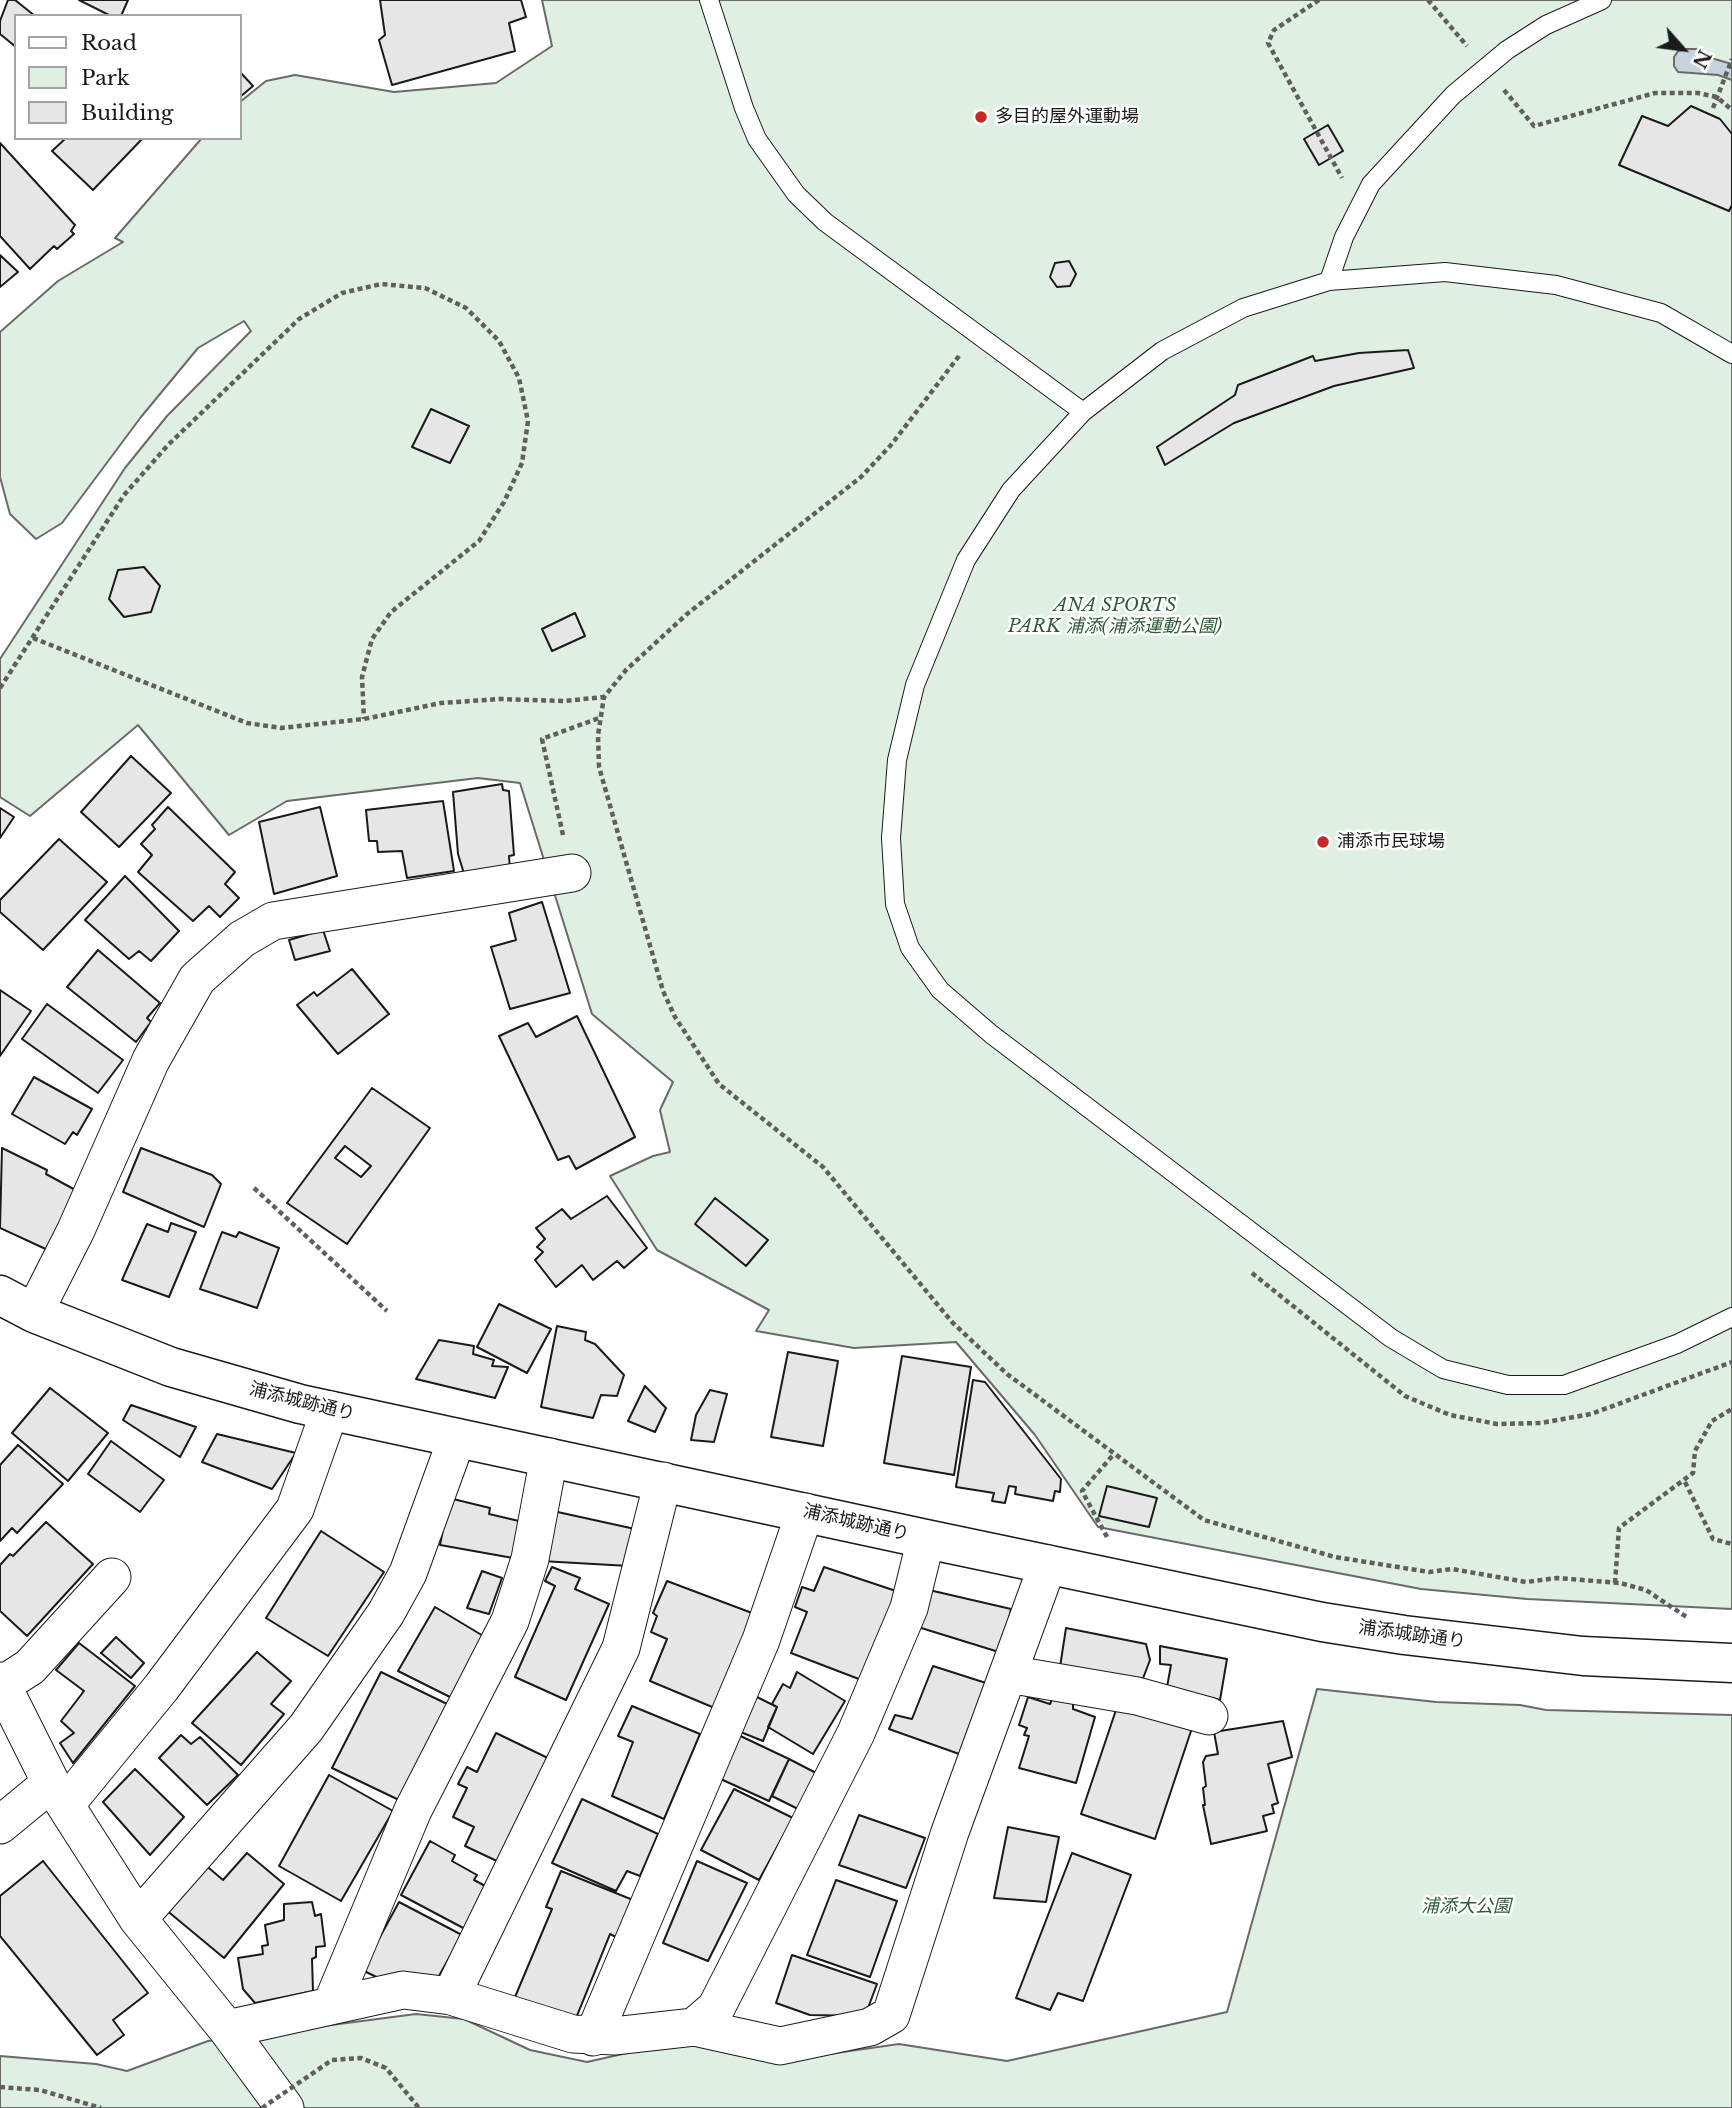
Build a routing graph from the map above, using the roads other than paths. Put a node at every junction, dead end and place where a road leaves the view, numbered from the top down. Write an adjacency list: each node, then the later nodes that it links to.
1 (709, 0): 5 (lane)
2 (1601, 0): 3 (lane)
3 (1329, 281): 4 (lane); 5 (lane)
4 (1732, 354)
5 (1083, 412): 9 (lane)
6 (572, 873): 8 (street)
7 (0, 1295): 8 (main road, 浦添城跡通り)
8 (34, 1313): 10 (main road, 浦添城跡通り)
9 (1732, 1317)
10 (330, 1410): 11 (main road, 浦添城跡通り); 22 (street)
11 (457, 1438): 12 (main road, 浦添城跡通り); 24 (street)
12 (549, 1457): 13 (main road, 浦添城跡通り); 26 (street)
13 (663, 1481): 14 (main road, 浦添城跡通り); 25 (street)
14 (805, 1511): 15 (main road, 浦添城跡通り); 29 (street)
15 (926, 1539): 16 (main road, 浦添城跡通り); 27 (street)
16 (1048, 1564): 18 (main road, 浦添城跡通り); 19 (street)
17 (112, 1577): 20 (street)
18 (1732, 1663)
19 (1008, 1674): 21 (street); 27 (street)
20 (1, 1683): 22 (street)
21 (1209, 1716)
22 (59, 1794): 23 (street); 24 (street)
23 (0, 1825)
24 (138, 1919): 28 (street)
25 (451, 1996): 26 (street); 29 (street)
26 (331, 2006): 28 (street)
27 (694, 2026): 29 (street)
28 (227, 2029): 30 (street)
29 (593, 2037)
30 (285, 2108)

